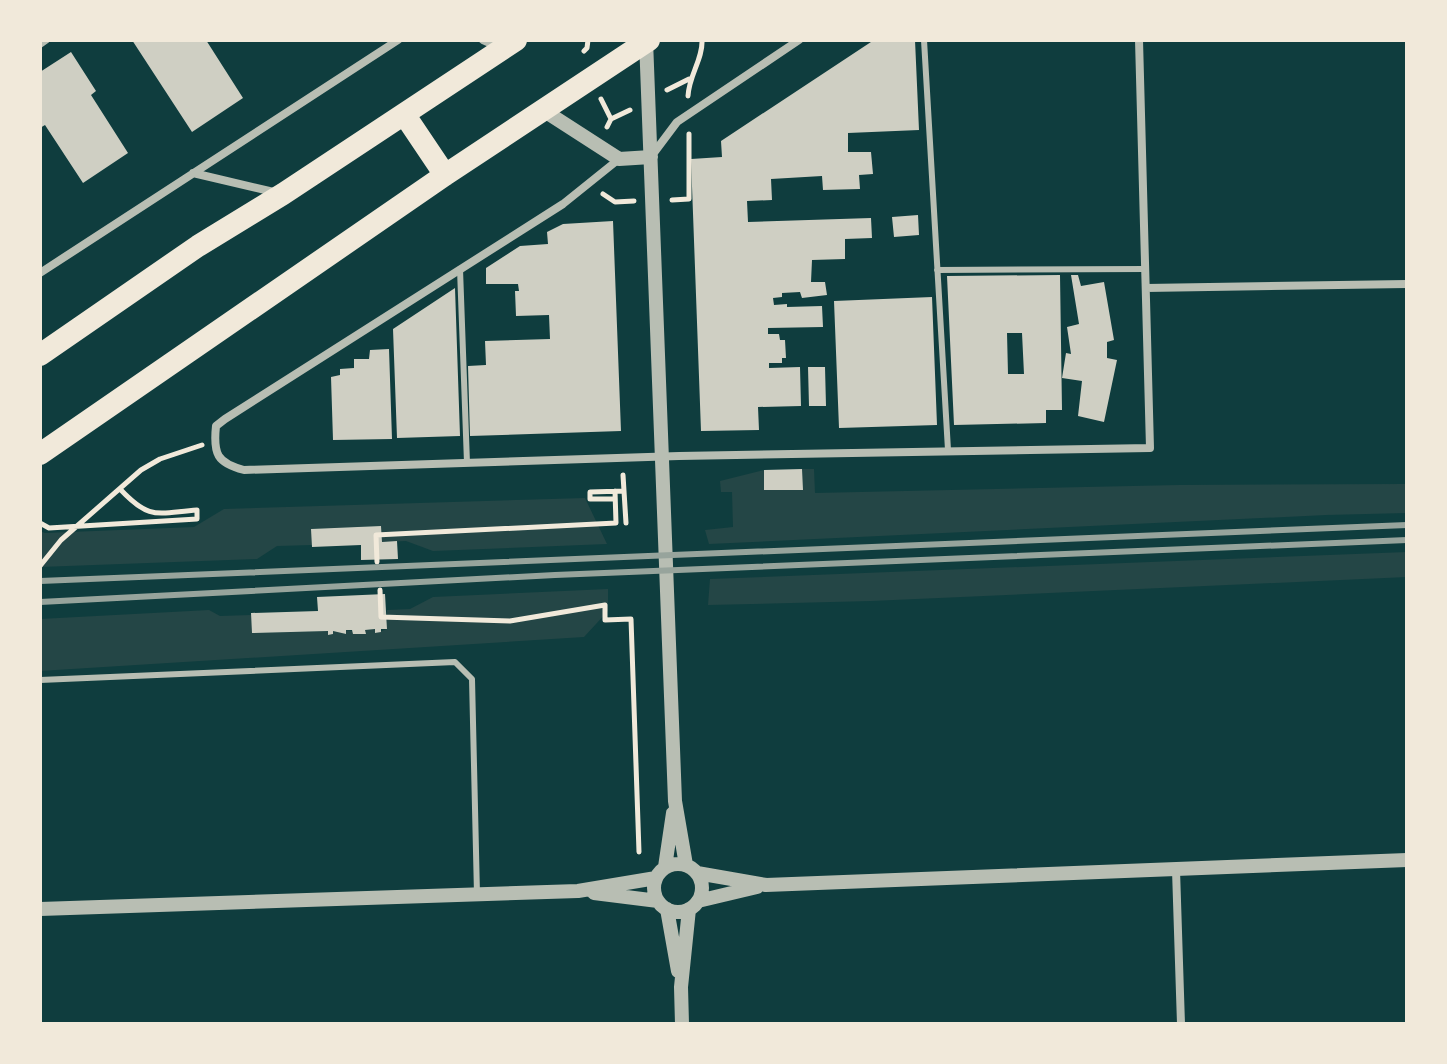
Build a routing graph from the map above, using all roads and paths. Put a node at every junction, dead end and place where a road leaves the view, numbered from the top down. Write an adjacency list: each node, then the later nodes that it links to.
1 (47, 40): 10 (lane)
2 (398, 40): 19 (street)
3 (588, 40): 11 (path)
4 (702, 40): 12 (path)
5 (799, 40): 16 (street)
6 (924, 40): 24 (lane)
7 (1139, 40): 23 (street)
8 (647, 41): 13 (highway); 16 (street)
9 (505, 42): 14 (highway)
10 (40, 45)
11 (587, 48)
12 (689, 79)
13 (543, 110): 18 (street); 20 (highway)
14 (404, 114): 20 (highway); 21 (highway)
15 (689, 140): 17 (path)
16 (651, 157): 18 (street); 32 (street)
17 (688, 157)
18 (619, 159): 22 (street)
19 (193, 173): 21 (street); 25 (street)
20 (445, 175): 31 (highway)
21 (283, 194): 28 (highway)
22 (460, 269): 29 (street); 34 (lane)
23 (1146, 269): 24 (lane); 27 (street)
24 (937, 270): 30 (lane)
25 (40, 273)
26 (1407, 284): 27 (street)
27 (1146, 288): 30 (street)
28 (40, 355)
29 (214, 441): 34 (street); 35 (path)
30 (948, 450): 32 (street)
31 (40, 454)
32 (662, 457): 33 (street); 45 (street)
33 (623, 458): 34 (street); 37 (path)
34 (467, 463)
35 (120, 489): 39 (path); 42 (path)
36 (615, 491): 37 (path); 38 (path); 38 (path)
37 (624, 491): 40 (path)
38 (615, 499): 41 (path)
39 (40, 523)
40 (626, 523)
41 (377, 562)
42 (40, 566)
43 (380, 590): 46 (path)
44 (40, 680): 53 (lane)
45 (675, 801): 48 (street); 50 (street)
46 (639, 852)
47 (1407, 860): 49 (street)
48 (692, 869): 50 (street); 51 (street); 55 (street)
49 (1176, 870): 51 (street); 59 (street)
50 (661, 872): 52 (street); 54 (street)
51 (766, 885): 55 (street)
52 (578, 891): 53 (street); 54 (street)
53 (477, 894): 56 (street)
54 (662, 905): 55 (street); 57 (street)
55 (693, 905): 57 (street)
56 (40, 909)
57 (681, 987): 58 (street)
58 (682, 1024)
59 (1181, 1024)

